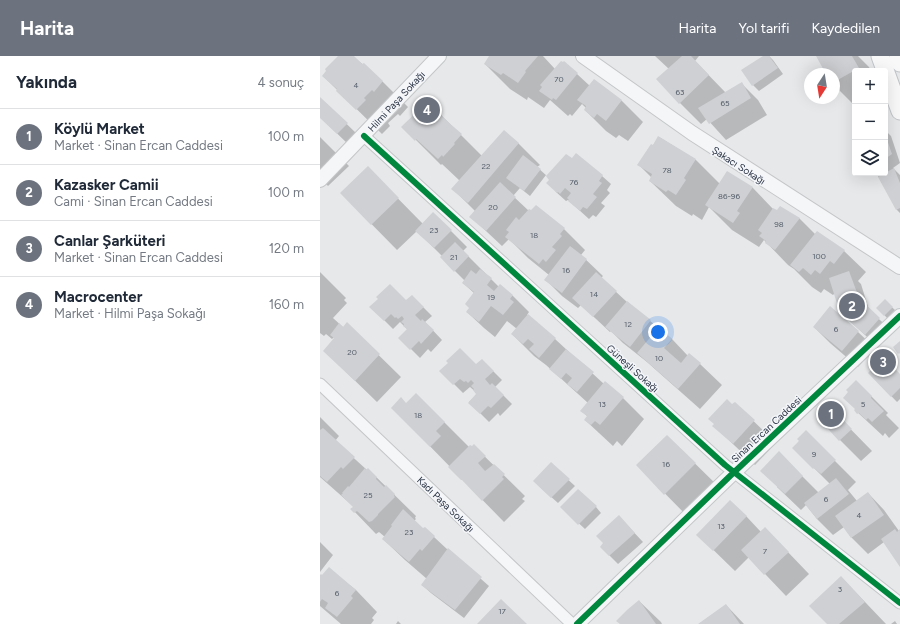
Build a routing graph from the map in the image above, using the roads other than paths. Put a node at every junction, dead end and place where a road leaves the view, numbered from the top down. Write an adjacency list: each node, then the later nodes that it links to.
1 (439, 56): 7 (street, Hilmi Paşa Sokağı)
2 (583, 56): 9 (street, Şakacı Sokağı)
3 (880, 56): 6 (main road)
4 (898, 56): 5 (main road)
5 (900, 63)
6 (900, 111)
7 (364, 136): 8 (street, Hilmi Paşa Sokağı); 12 (street, Güneşli Sokağı)
8 (320, 180)
9 (900, 267)
10 (900, 316): 12 (street, Sinan Ercan Caddesi)
11 (320, 384): 14 (street, Kadı Paşa Sokağı)
12 (734, 473): 13 (street, Güneşli Sokağı); 15 (street, Sinan Ercan Caddesi)
13 (900, 603)
14 (572, 624)
15 (577, 624)

